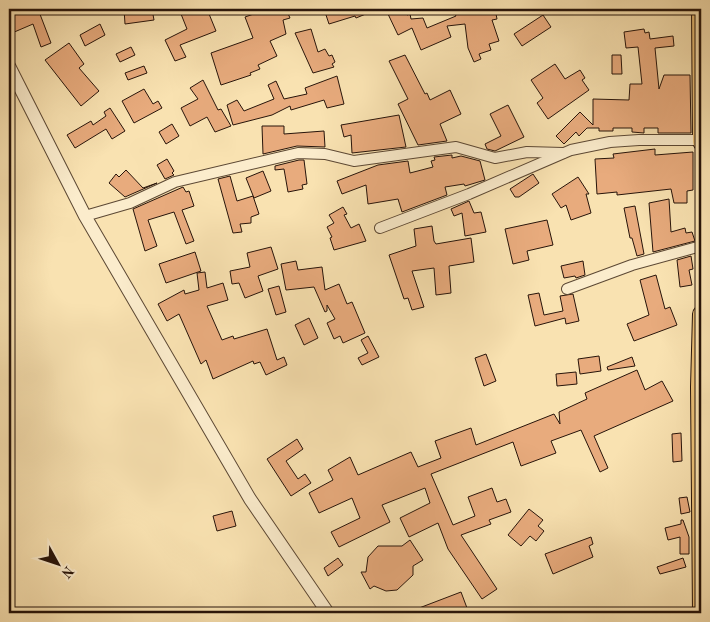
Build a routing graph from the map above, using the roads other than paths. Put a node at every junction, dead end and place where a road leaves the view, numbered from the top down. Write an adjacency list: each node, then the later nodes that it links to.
1 (700, 9): 3 (main road)
2 (9, 66): 5 (street)
3 (701, 141): 4 (street)
4 (563, 153): 5 (street); 6 (street)
5 (85, 216): 11 (street)
6 (380, 228)
7 (701, 246): 8 (street)
8 (567, 289)
9 (701, 314): 10 (main road)
10 (700, 511): 12 (main road)
11 (328, 613)
12 (701, 613)

